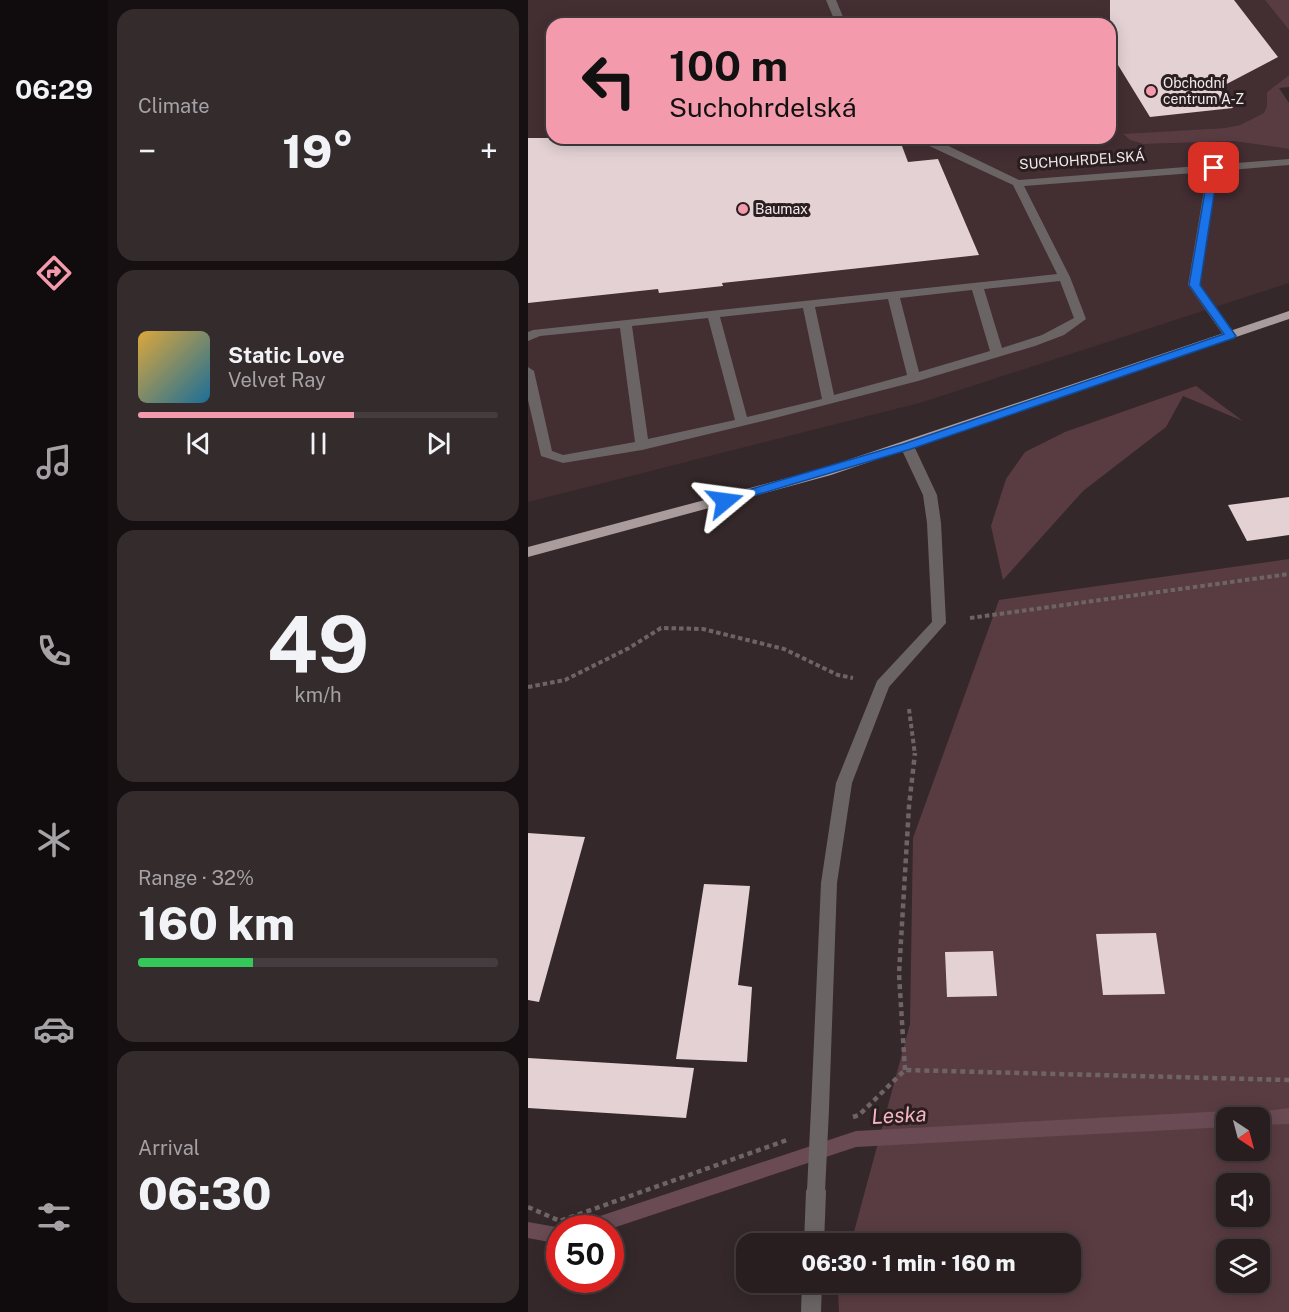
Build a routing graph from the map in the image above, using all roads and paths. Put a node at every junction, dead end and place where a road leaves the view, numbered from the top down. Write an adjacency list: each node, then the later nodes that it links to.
1 (831, 0): 2 (street)
2 (839, 18)
3 (933, 144): 6 (street, SUCHOHRDELSKÁ)
4 (1289, 162): 5 (street, SUCHOHRDELSKÁ)
5 (1214, 168): 6 (street, SUCHOHRDELSKÁ); 14 (street)
6 (1017, 183): 7 (street)
7 (1065, 277): 8 (street); 16 (street)
8 (977, 286): 9 (street); 16 (street)
9 (892, 295): 10 (street); 18 (street)
10 (808, 304): 11 (street); 19 (street)
11 (713, 314): 13 (street); 20 (street)
12 (1289, 315): 14 (main road)
13 (626, 324): 15 (street); 21 (street)
14 (1230, 336): 22 (main road)
15 (528, 337)
16 (997, 353): 18 (street)
17 (528, 371): 21 (street)
18 (914, 378): 19 (street)
19 (829, 400): 20 (street)
20 (742, 422): 21 (street)
21 (642, 446)
22 (907, 446): 23 (main road); 25 (street)
23 (528, 552)
24 (1289, 574): 25 (path)
25 (939, 622): 26 (street)
26 (882, 685): 27 (path); 28 (path); 33 (street, bridge)
27 (528, 687)
28 (905, 1070): 29 (path); 30 (path)
29 (1289, 1080)
30 (848, 1118)
31 (792, 1138): 32 (path)
32 (528, 1207)
33 (814, 1233)
34 (812, 1293): 35 (street)
35 (811, 1312)

